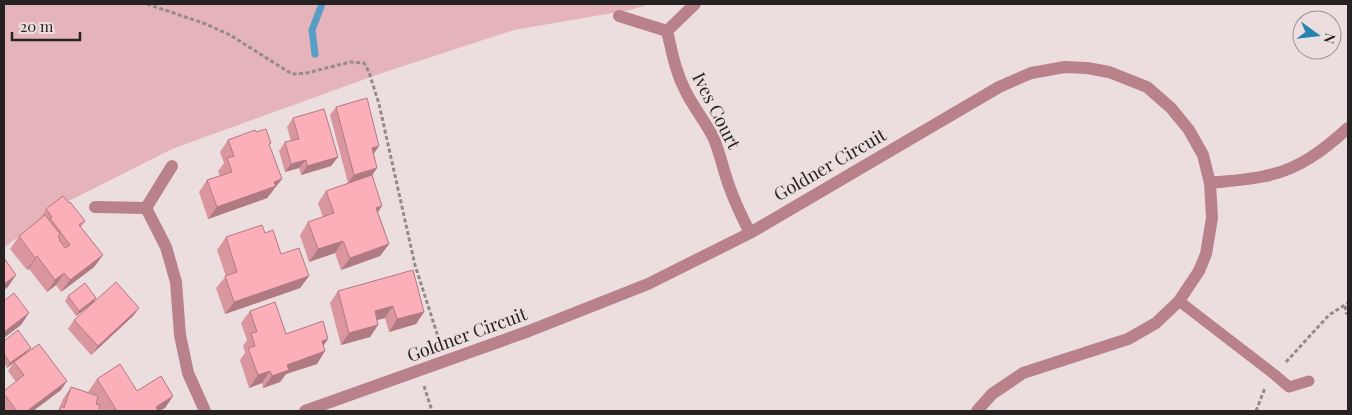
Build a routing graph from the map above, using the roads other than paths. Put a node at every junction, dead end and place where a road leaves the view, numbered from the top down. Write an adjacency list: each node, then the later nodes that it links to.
1 (695, 4): 3 (street)
2 (619, 16): 3 (street)
3 (667, 31): 9 (street, Ives Court)
4 (1348, 128): 6 (street)
5 (172, 166): 8 (street)
6 (1210, 183): 9 (street, Goldner Circuit); 10 (street, Goldner Circuit)
7 (95, 207): 8 (street)
8 (146, 208): 12 (street)
9 (750, 233): 13 (street, Goldner Circuit)
10 (1179, 301): 11 (lane); 14 (street, Goldner Circuit)
11 (1309, 381)
12 (205, 411)
13 (305, 411)
14 (976, 411)

